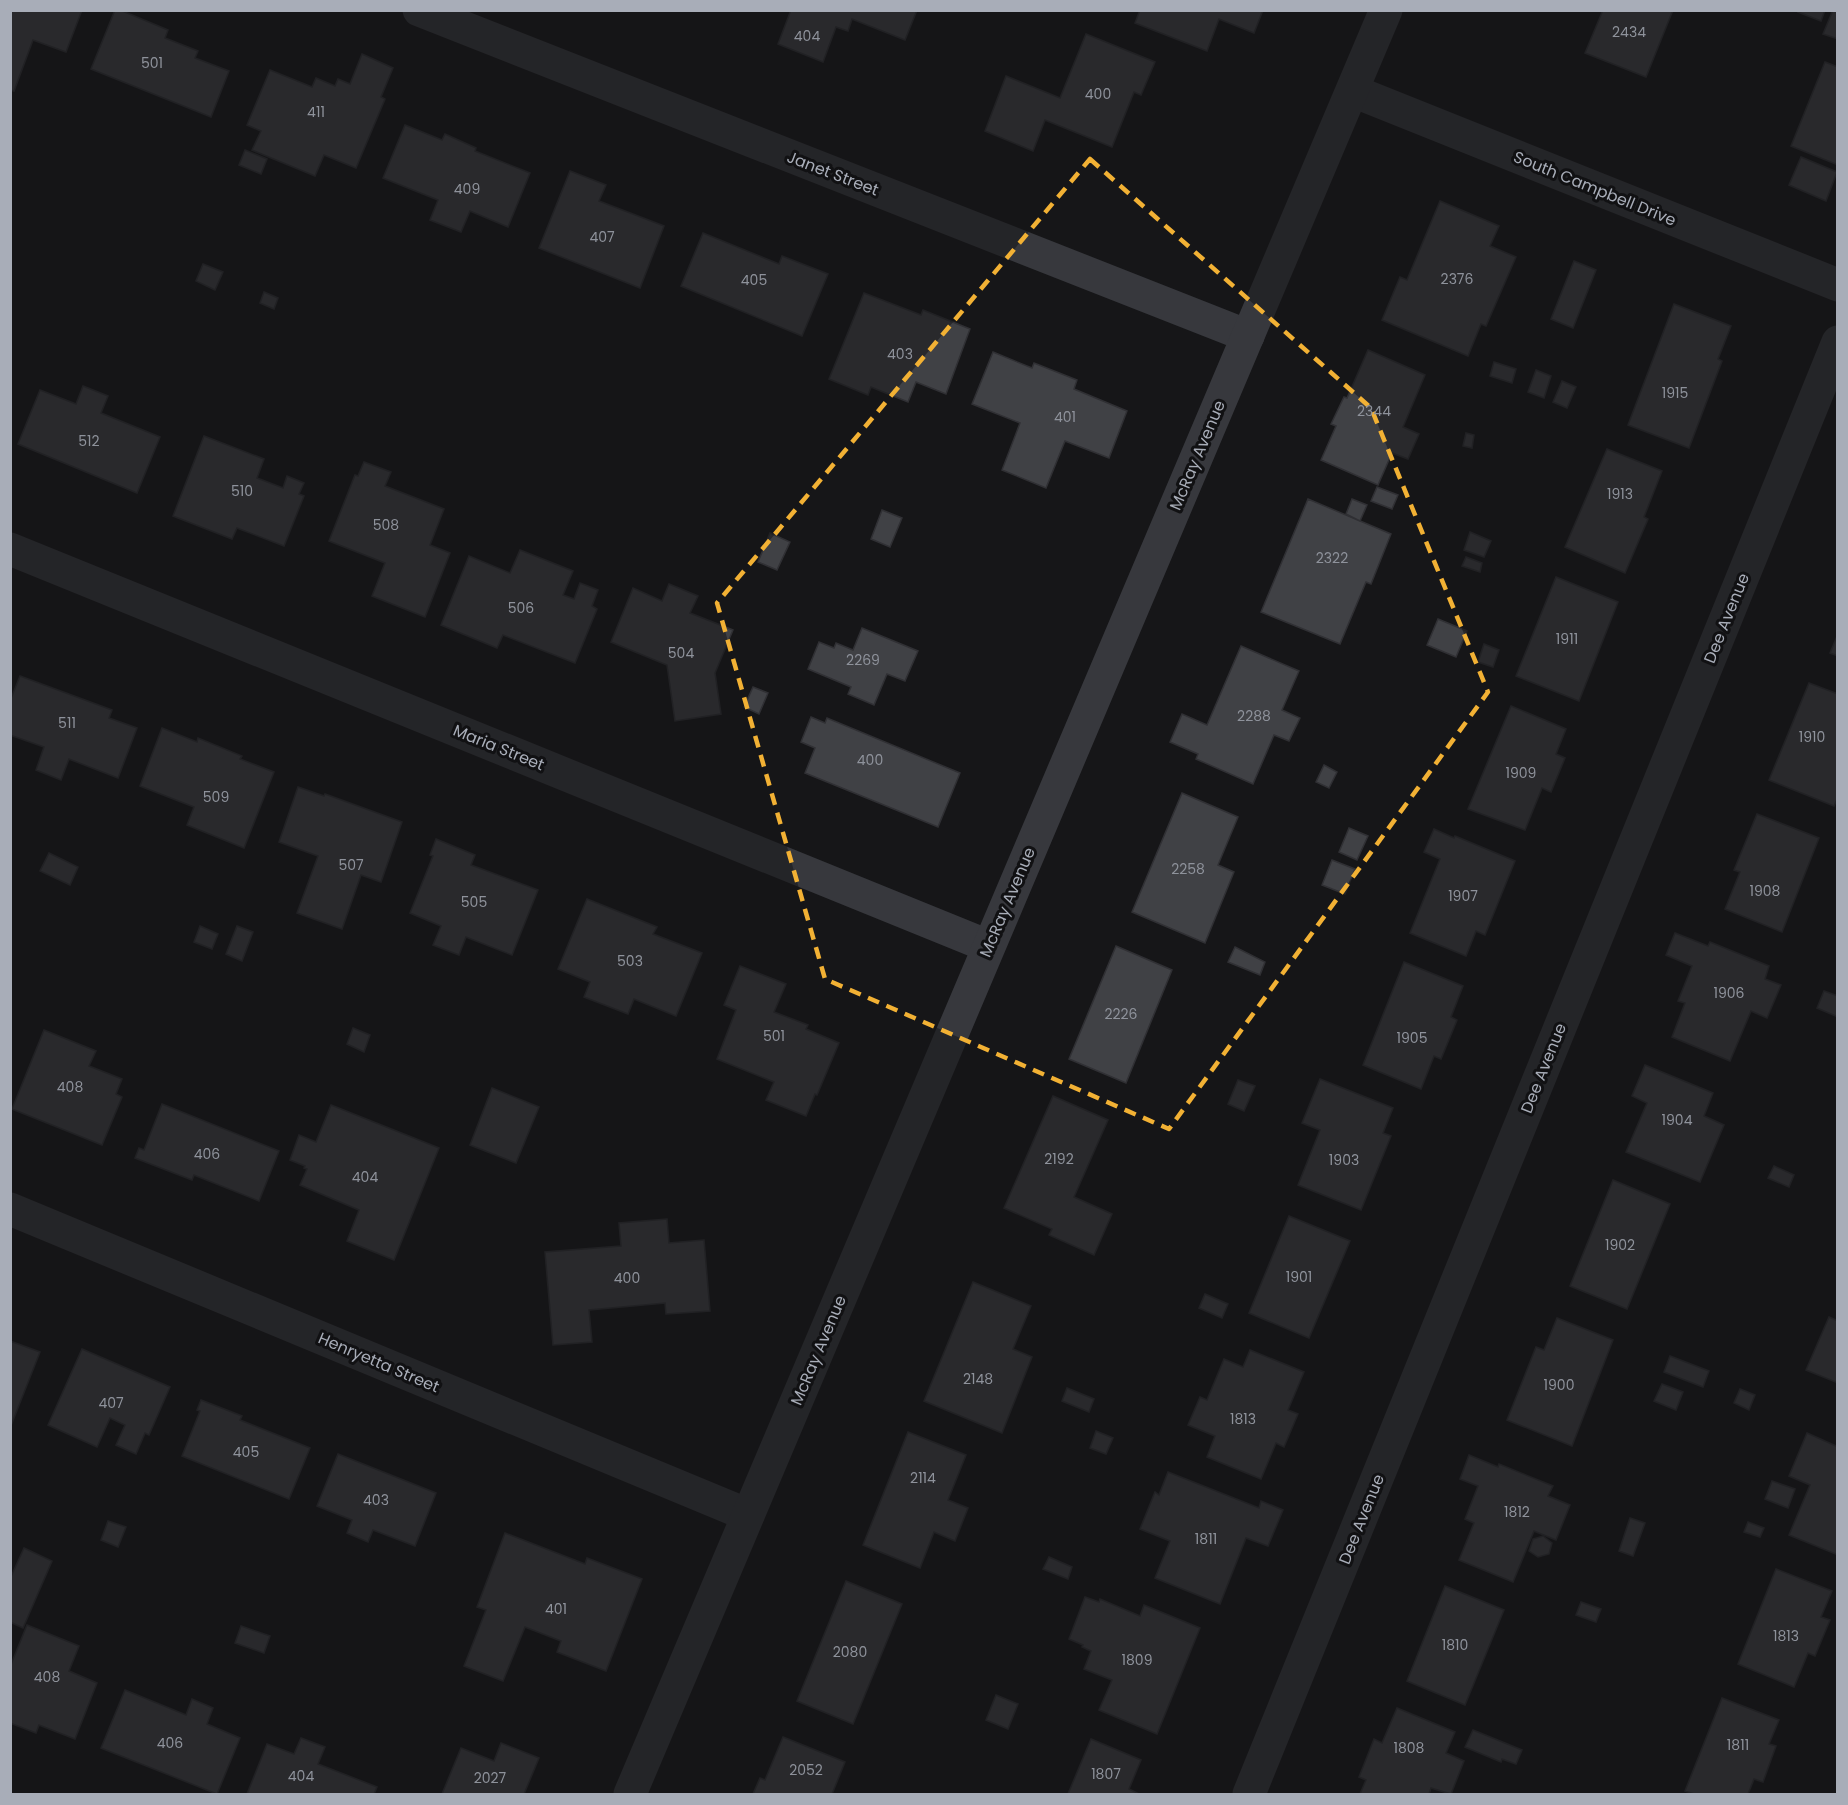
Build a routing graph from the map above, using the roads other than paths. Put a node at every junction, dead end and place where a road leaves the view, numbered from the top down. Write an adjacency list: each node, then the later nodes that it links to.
1 (419, 10): 5 (street, Janet Street)
2 (1386, 10): 3 (street, McRay Avenue)
3 (1353, 91): 4 (street, South Campbell Drive); 5 (street, McRay Avenue)
4 (1838, 285)
5 (1248, 336): 8 (street, McRay Avenue)
6 (1838, 342): 12 (street, Dee Avenue)
7 (10, 549): 8 (street, Maria Street)
8 (988, 946): 10 (street, McRay Avenue)
9 (10, 1209): 10 (street, Henryetta Street)
10 (748, 1515): 11 (street, McRay Avenue)
11 (630, 1794)
12 (1249, 1794)

